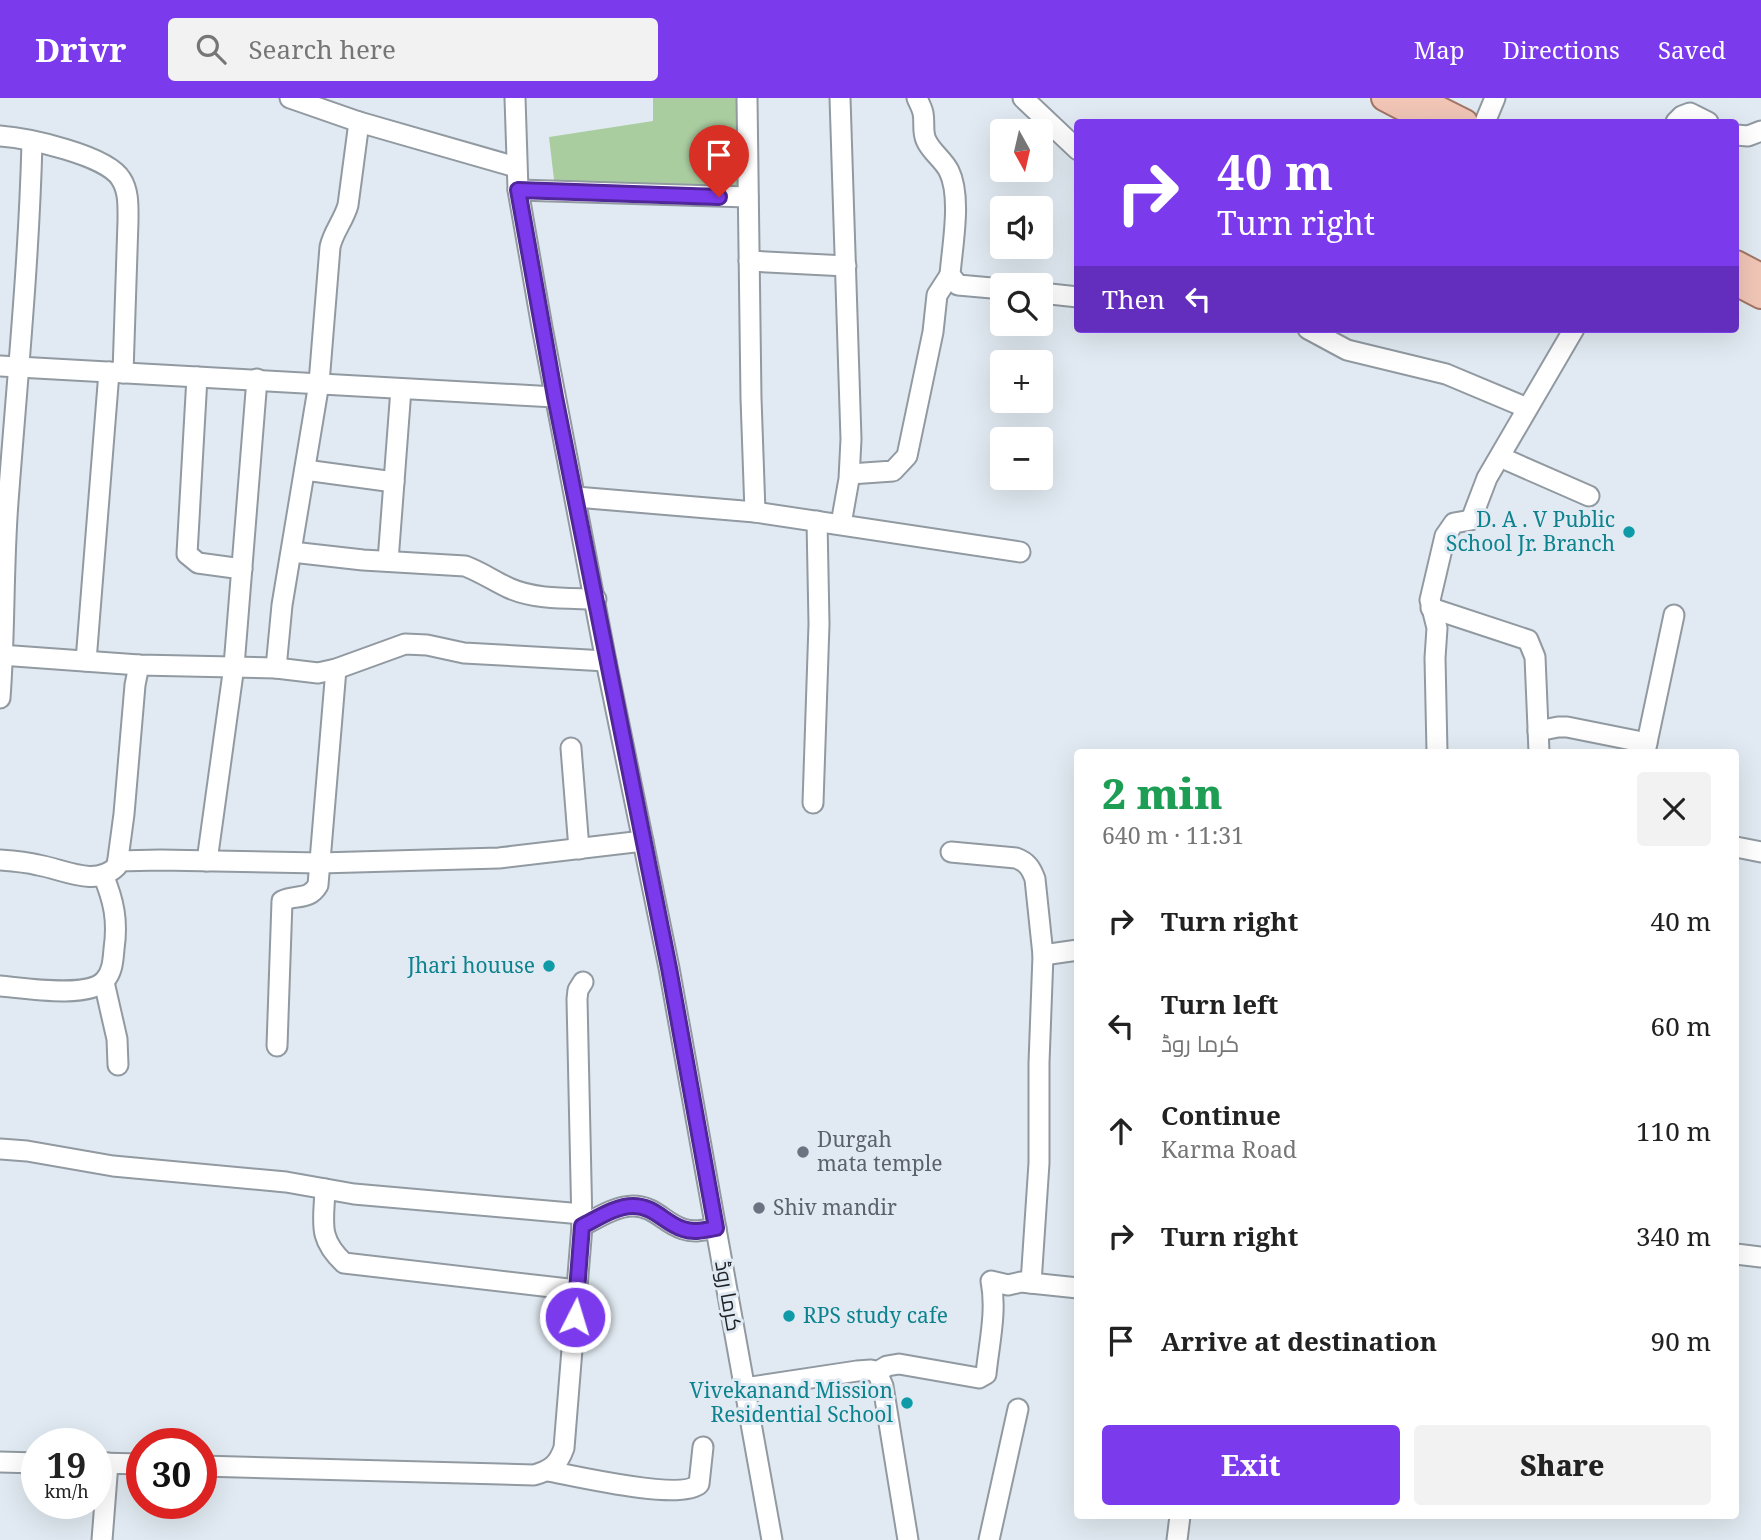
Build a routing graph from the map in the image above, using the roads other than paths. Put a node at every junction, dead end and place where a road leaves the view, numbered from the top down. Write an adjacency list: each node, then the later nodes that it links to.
1 (290, 98): 15 (street)
2 (515, 98): 21 (street, کرما روڈ)
3 (747, 98): 23 (street)
4 (840, 98): 26 (street)
5 (917, 98): 27 (street)
6 (1023, 98): 20 (street)
7 (1384, 98): 10 (main road)
8 (1417, 98): 11 (main road)
9 (1495, 98): 12 (street)
10 (1424, 119)
11 (1459, 119)
12 (1486, 119)
13 (1679, 119): 14 (street)
14 (1702, 119)
15 (359, 122): 21 (street); 41 (street)
16 (1761, 131): 17 (street)
17 (1739, 135)
18 (0, 136): 19 (street)
19 (32, 142): 37 (street); 38 (street)
20 (1074, 146)
21 (516, 167): 22 (street, کرما روڈ)
22 (518, 190): 23 (street); 43 (street, کرما روڈ)
23 (748, 197): 24 (street)
24 (749, 261): 26 (street); 51 (street)
25 (1739, 265): 28 (main road)
26 (846, 266): 47 (street)
27 (950, 275): 30 (street); 47 (street)
28 (1761, 276)
29 (1739, 285): 32 (main road)
30 (990, 288)
31 (1053, 294): 33 (street)
32 (1761, 296)
33 (1074, 297)
34 (1316, 333): 44 (street)
35 (1572, 333): 44 (street)
36 (0, 366): 37 (street)
37 (20, 368): 38 (street); 54 (street)
38 (116, 373): 39 (street); 64 (street)
39 (197, 376): 40 (street); 58 (street)
40 (257, 379): 41 (street); 58 (street)
41 (318, 383): 42 (street); 46 (street)
42 (401, 389): 43 (street); 48 (street)
43 (555, 397): 50 (street, کرما روڈ)
44 (1527, 408): 45 (street)
45 (1500, 457): 49 (street); 60 (street)
46 (305, 470): 48 (street); 55 (street)
47 (850, 474): 53 (street)
48 (394, 482): 57 (street)
49 (1589, 496)
50 (576, 497): 51 (street); 59 (street, کرما روڈ)
51 (755, 512): 52 (street)
52 (817, 521): 53 (street); 75 (street)
53 (841, 524): 56 (street)
54 (3, 547): 62 (street)
55 (292, 552): 57 (street); 67 (street)
56 (1020, 552)
57 (388, 561): 59 (street)
58 (242, 569): 66 (street)
59 (596, 599): 63 (street, کرما روڈ)
60 (1431, 608): 70 (street); 73 (street)
61 (1674, 615): 72 (street)
62 (2, 655): 64 (street); 69 (street)
63 (606, 660): 68 (street); 76 (street, کرما روڈ)
64 (86, 661): 65 (street)
65 (139, 665): 66 (street); 82 (street)
66 (234, 666): 67 (street); 83 (street)
67 (276, 668): 68 (street)
68 (336, 669): 84 (street)
69 (0, 698)
70 (1538, 732): 72 (street); 74 (street)
71 (571, 748): 78 (street)
72 (1646, 748)
73 (1437, 749)
74 (1539, 749)
75 (813, 803)
76 (643, 841): 78 (street); 96 (street, کرما روڈ)
77 (1739, 848): 80 (street)
78 (579, 849): 84 (street)
79 (951, 852): 87 (street)
80 (1761, 852)
81 (0, 860): 85 (street)
82 (118, 861): 83 (street); 85 (street)
83 (207, 861): 84 (street)
84 (320, 863): 91 (street)
85 (103, 875): 88 (street)
86 (1074, 951): 87 (street)
87 (1043, 955): 99 (street)
88 (104, 982): 90 (street); 92 (street)
89 (583, 982): 95 (street)
90 (0, 986)
91 (277, 1046)
92 (118, 1065)
93 (0, 1149): 94 (street)
94 (325, 1189): 95 (street); 101 (street)
95 (582, 1220): 96 (street); 101 (street)
96 (716, 1228): 103 (street, کرما روڈ)
97 (1739, 1254): 98 (street)
98 (1761, 1257)
99 (1031, 1283): 100 (street); 102 (street)
100 (1074, 1288)
101 (577, 1290): 109 (street)
102 (877, 1372): 103 (street); 114 (street)
103 (745, 1388): 113 (street, کرما روڈ)
104 (1018, 1409): 115 (street)
105 (703, 1447): 109 (street)
106 (0, 1462): 107 (street)
107 (21, 1462)
108 (217, 1466): 109 (street)
109 (548, 1471)
110 (102, 1519): 112 (street)
111 (1180, 1519): 116 (street)
112 (102, 1540)
113 (772, 1540)
114 (908, 1540)
115 (989, 1540)
116 (1177, 1540)

